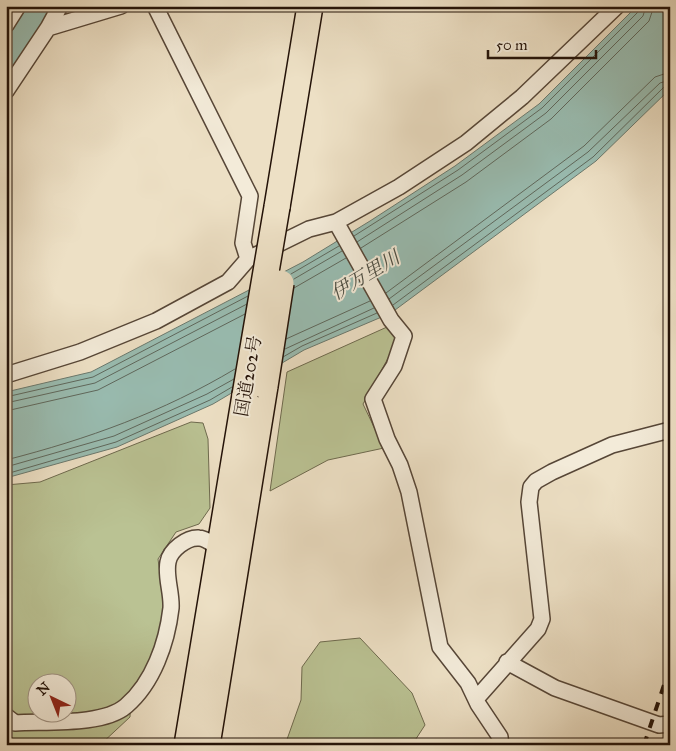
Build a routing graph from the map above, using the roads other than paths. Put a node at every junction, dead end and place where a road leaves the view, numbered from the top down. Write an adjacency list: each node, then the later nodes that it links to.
1 (18, 6): 8 (street)
2 (60, 6): 9 (street)
3 (121, 6): 9 (street)
4 (155, 6): 13 (street)
5 (310, 6): 11 (highway, 国道202号)
6 (327, 6): 11 (highway, 国道202号)
7 (617, 6): 12 (street)
8 (6, 25)
9 (48, 28): 10 (street)
10 (6, 92)
11 (286, 204): 15 (highway, 国道202号, bridge)
12 (336, 222): 13 (street); 19 (street)
13 (248, 259): 14 (street)
14 (6, 375)
15 (255, 391): 17 (highway, 国道202号); 23 (highway, 国道202号)
16 (670, 430): 18 (street)
17 (220, 548): 20 (street); 22 (highway, 国道202号)
18 (507, 662): 19 (street); 21 (street)
19 (476, 699): 24 (street)
20 (6, 716)
21 (670, 724)
22 (187, 745)
23 (207, 745)
24 (501, 745)

